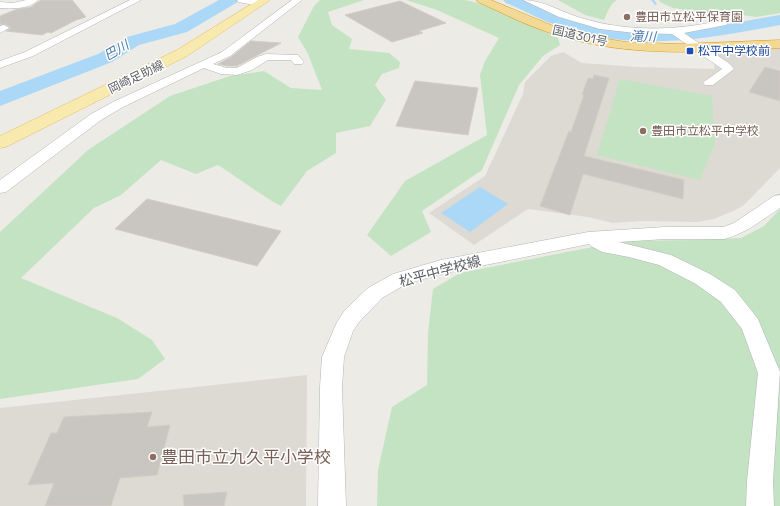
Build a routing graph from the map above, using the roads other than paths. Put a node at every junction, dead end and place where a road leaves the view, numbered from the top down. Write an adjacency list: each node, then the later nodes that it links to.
1 (34, 0): 7 (street)
2 (137, 0): 15 (street)
3 (298, 0): 14 (street)
4 (482, 0): 11 (highway, 国道301号)
5 (526, 0): 9 (street)
6 (254, 1): 12 (main road, 岡崎足助線)
7 (0, 5)
8 (724, 23): 9 (street)
9 (674, 30): 11 (street)
10 (780, 44): 11 (highway, 国道301号)
11 (696, 45): 16 (street)
12 (182, 54): 14 (street); 17 (main road, 岡崎足助線)
13 (298, 62): 14 (street)
14 (208, 64): 18 (street)
15 (0, 66)
16 (709, 83)
17 (0, 143)
18 (0, 188)
19 (780, 200): 20 (street, 松平中学校線)
20 (588, 238): 21 (street, 松平中学校線); 22 (street)
21 (332, 506)
22 (760, 506)

